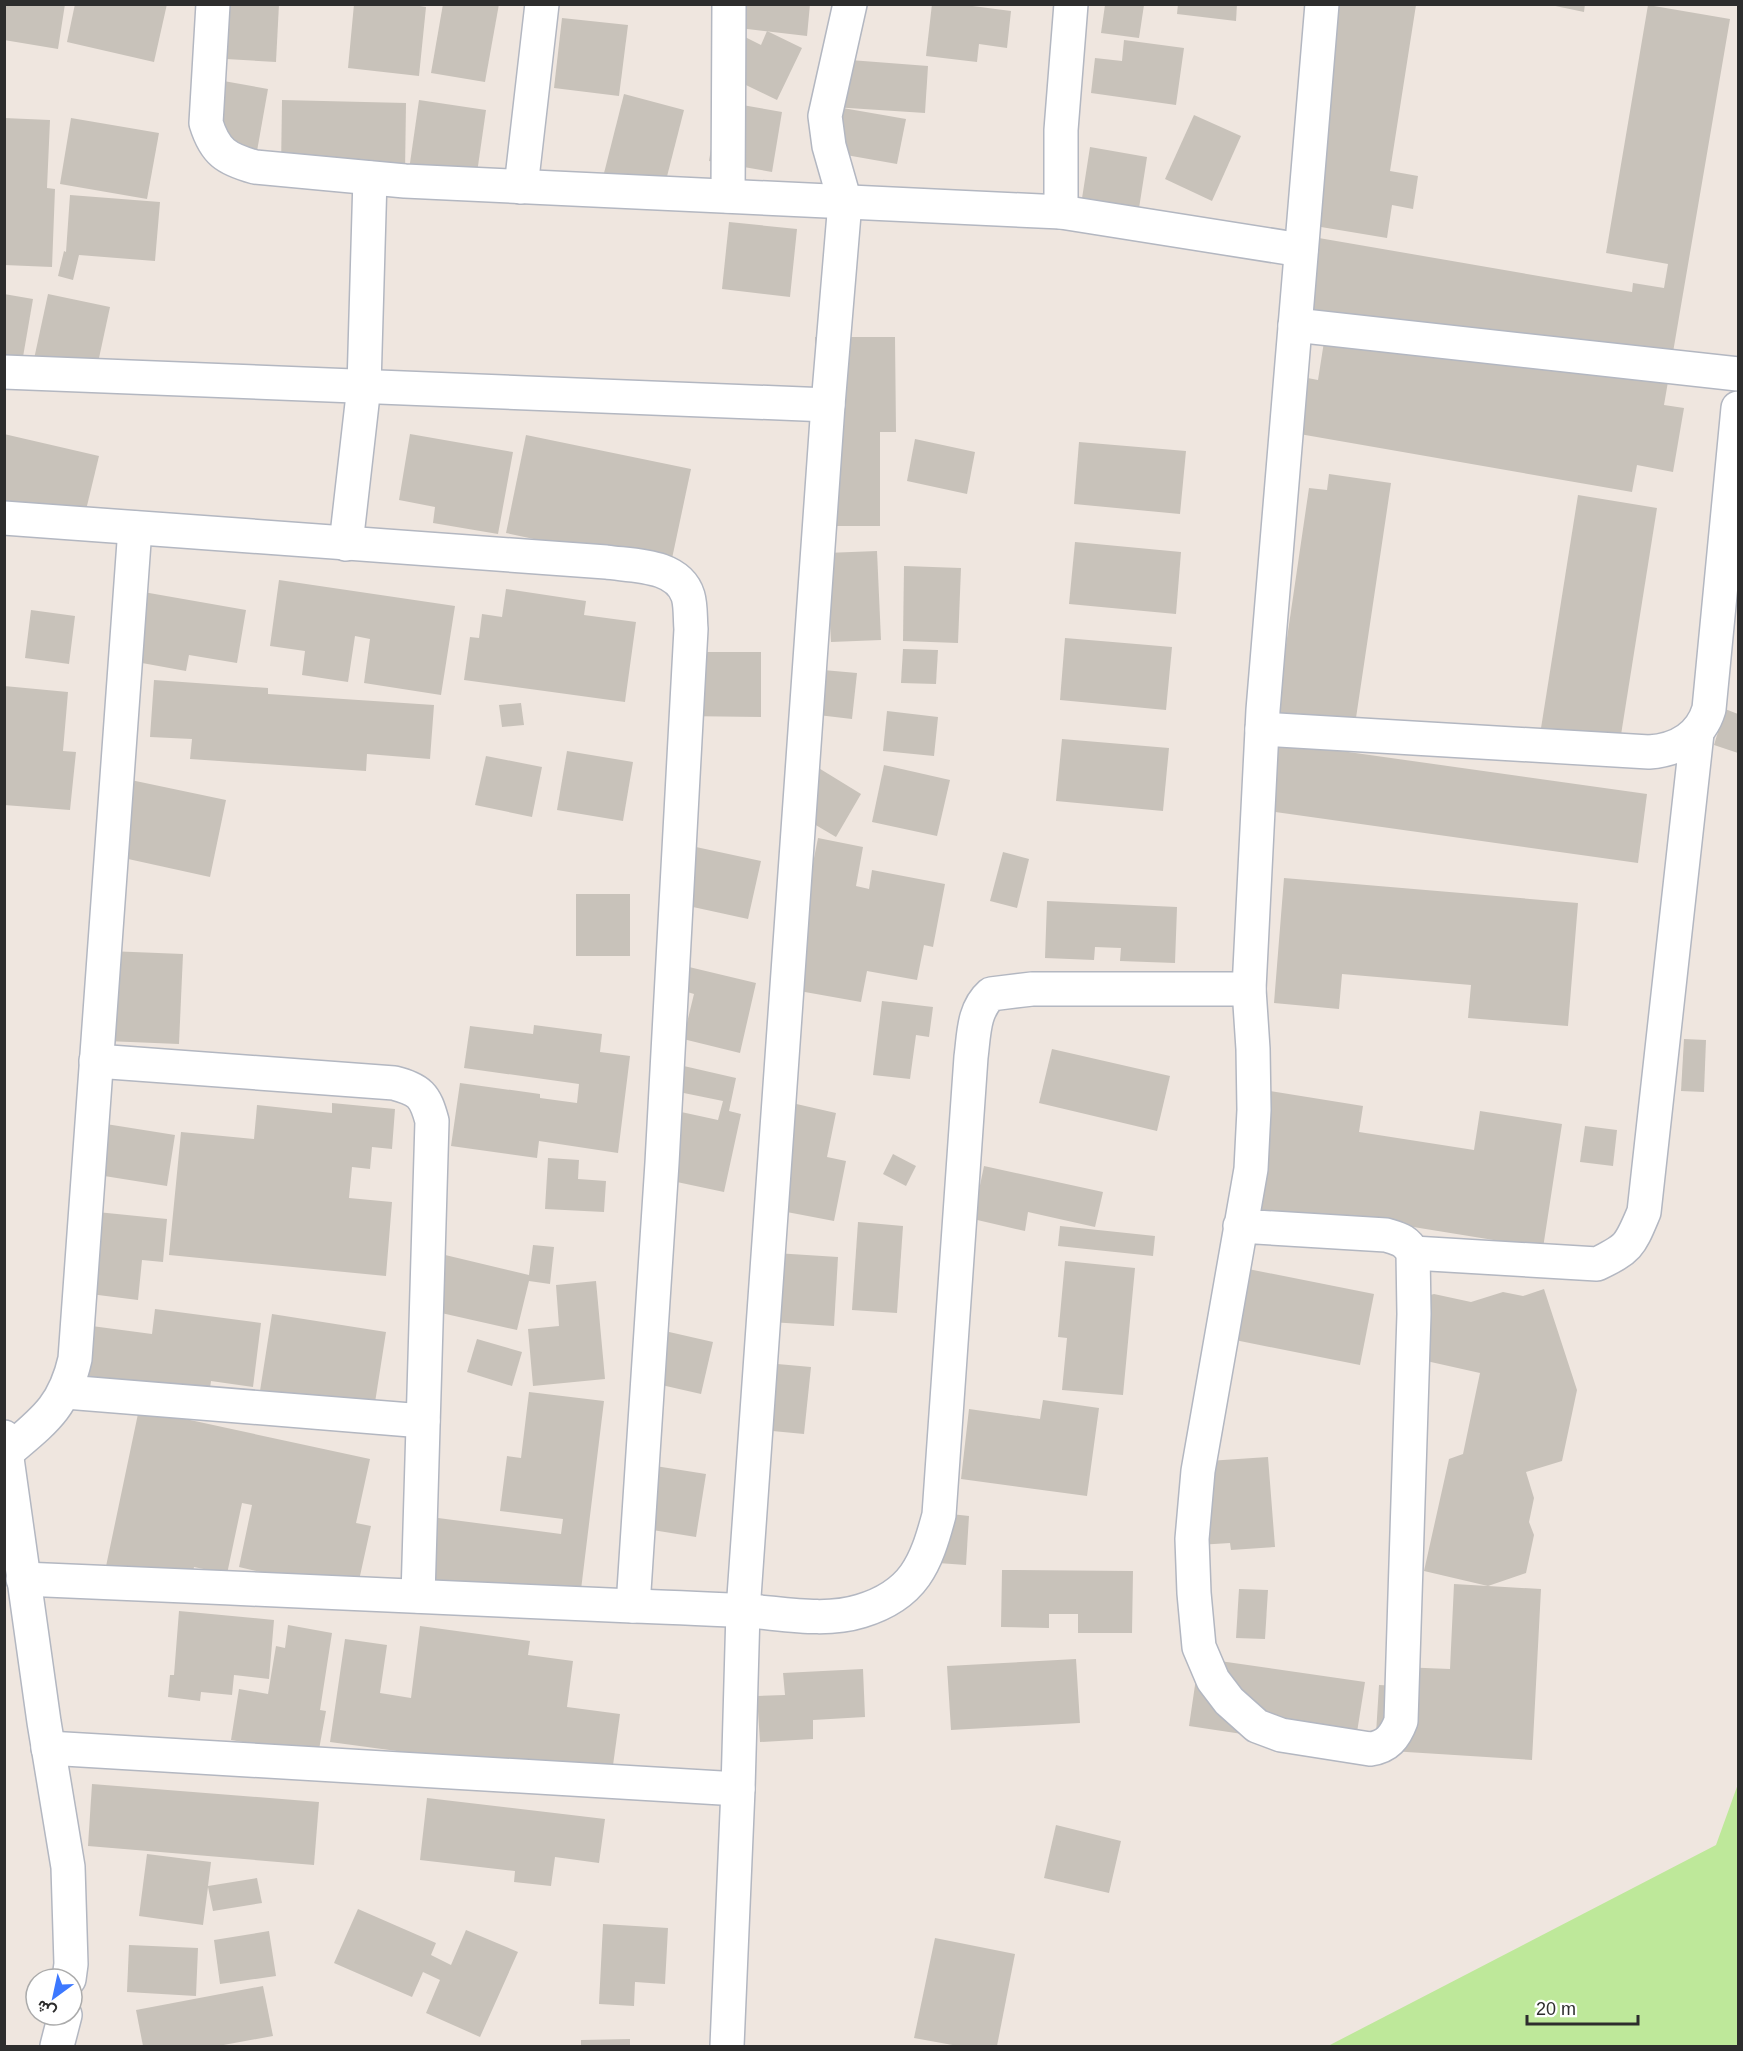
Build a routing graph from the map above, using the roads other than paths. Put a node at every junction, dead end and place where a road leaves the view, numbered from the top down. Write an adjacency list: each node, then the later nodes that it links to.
1 (213, 4): 7 (street)
2 (542, 4): 8 (street)
3 (729, 4): 9 (street)
4 (850, 4): 10 (street)
5 (1071, 4): 11 (street)
6 (1322, 4): 12 (street)
7 (370, 178): 8 (street); 16 (street)
8 (520, 186): 9 (street)
9 (728, 196): 10 (street)
10 (845, 202): 11 (street); 17 (street)
11 (1061, 212): 12 (street)
12 (1301, 250): 13 (street)
13 (1295, 325): 15 (street); 22 (street)
14 (4, 372): 16 (street)
15 (1738, 374)
16 (364, 386): 17 (street); 21 (street)
17 (828, 405): 34 (street)
18 (1738, 408): 23 (street)
19 (4, 518): 20 (street)
20 (135, 528): 21 (street); 25 (street)
21 (346, 544): 33 (street)
22 (1262, 729): 23 (street); 24 (street)
23 (1697, 733): 27 (street)
24 (1249, 989): 26 (street); 34 (street)
25 (96, 1061): 28 (street); 29 (street)
26 (1240, 1226): 27 (street); 27 (street)
27 (1413, 1253)
28 (66, 1392): 29 (street); 30 (street)
29 (423, 1421): 32 (street)
30 (5, 1445): 31 (street)
31 (23, 1579): 32 (street); 35 (street)
32 (418, 1596): 33 (street)
33 (633, 1606): 34 (street)
34 (743, 1611): 36 (street)
35 (48, 1748): 36 (street); 37 (street)
36 (738, 1789): 40 (street)
37 (71, 1967)
38 (62, 2027): 39 (street)
39 (57, 2046)
40 (727, 2046)

